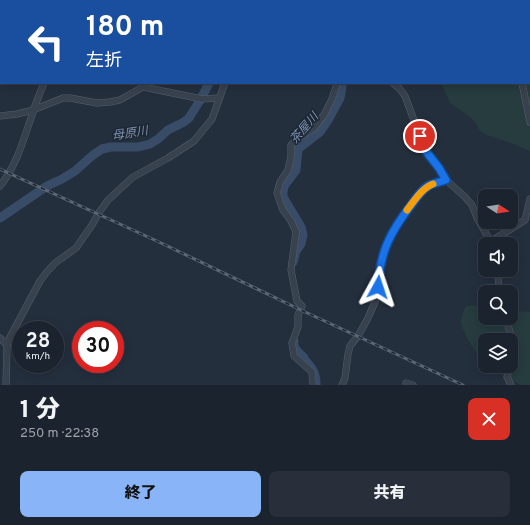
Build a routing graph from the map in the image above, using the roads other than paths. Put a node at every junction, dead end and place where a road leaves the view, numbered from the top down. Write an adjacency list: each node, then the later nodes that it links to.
1 (44, 84): 7 (street)
2 (225, 84): 6 (street)
3 (337, 84): 21 (street)
4 (394, 84): 10 (street)
5 (522, 84): 9 (street)
6 (219, 98): 7 (street); 17 (street)
7 (33, 110): 8 (street); 11 (street)
8 (0, 116)
9 (530, 122)
10 (446, 180): 14 (street); 22 (street)
11 (0, 186)
12 (530, 199): 13 (street)
13 (527, 222): 15 (street)
14 (489, 237)
15 (499, 237)
16 (0, 338): 17 (street)
17 (8, 345): 20 (street)
18 (508, 373): 24 (street)
19 (406, 383): 23 (street)
20 (6, 385)
21 (313, 385)
22 (342, 385)
23 (413, 385)
24 (511, 385)

